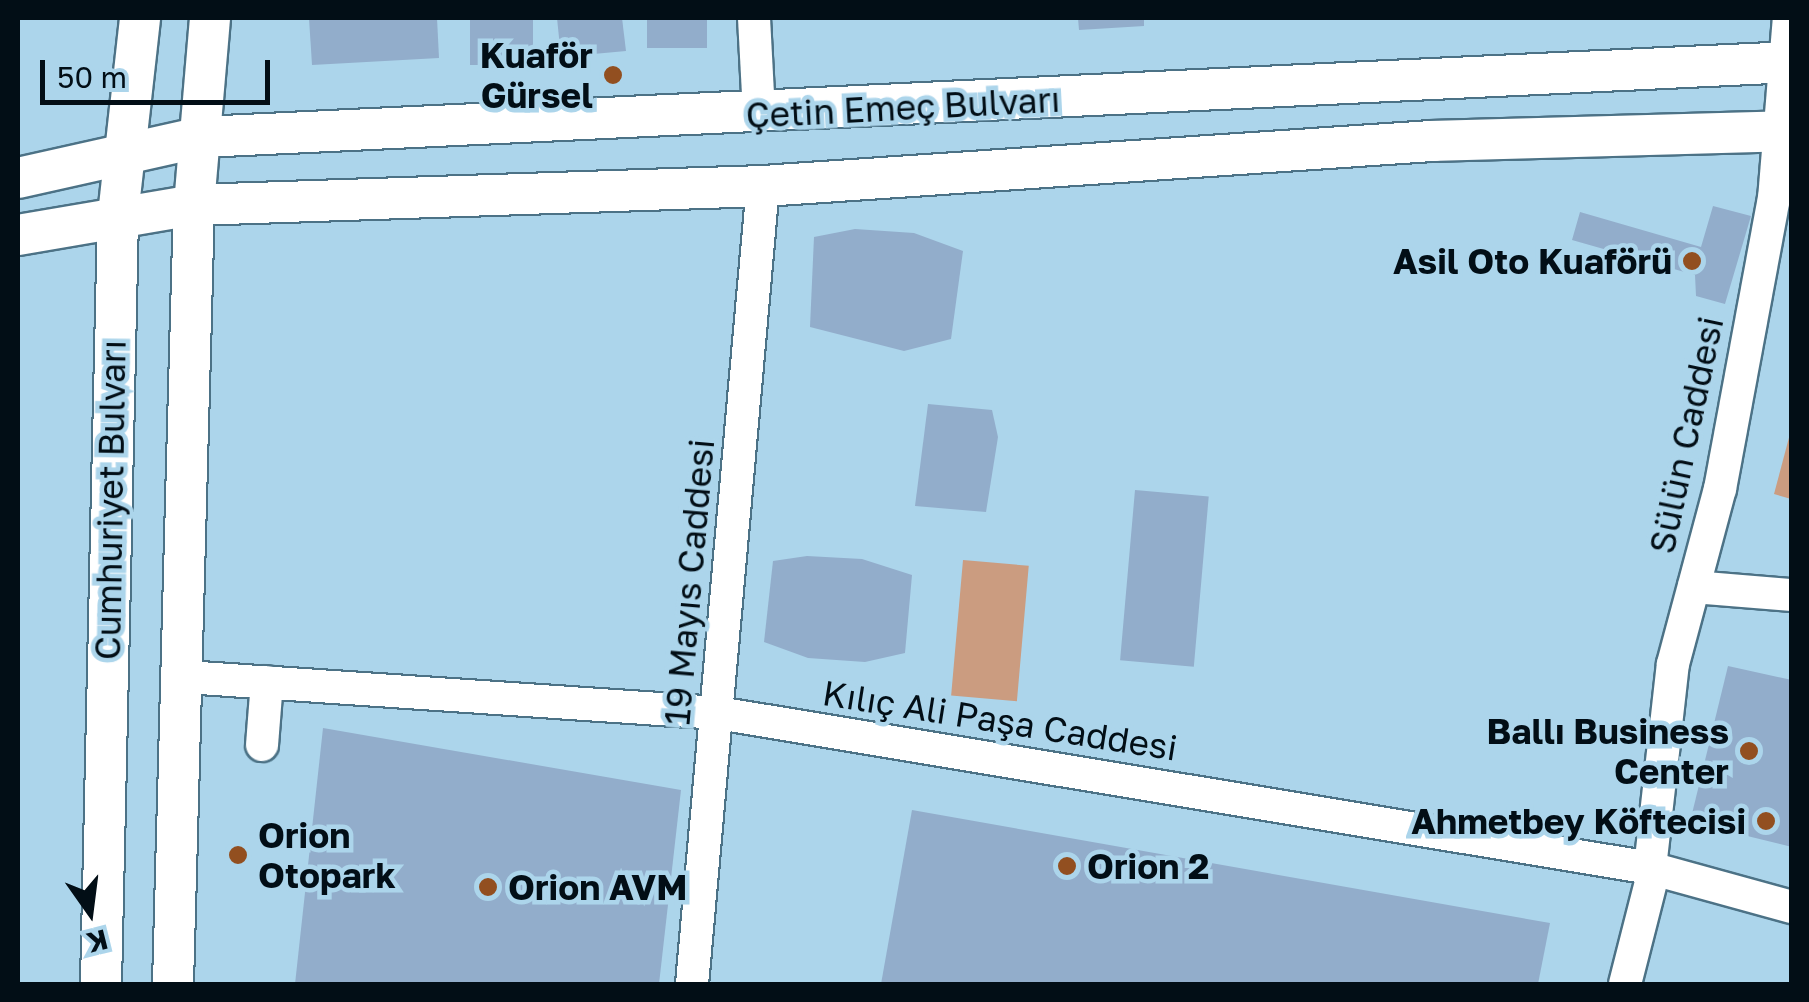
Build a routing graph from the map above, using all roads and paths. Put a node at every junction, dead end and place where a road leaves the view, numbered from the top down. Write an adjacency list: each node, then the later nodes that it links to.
1 (140, 18): 9 (main road, Cumhuriyet Bulvarı)
2 (210, 18): 8 (main road)
3 (754, 18): 6 (street)
4 (1789, 18): 5 (street, Sülün Caddesi)
5 (1789, 62): 6 (main road, Çetin Emeç Bulvarı); 7 (street, Sülün Caddesi)
6 (759, 114): 8 (main road, Çetin Emeç Bulvarı)
7 (1787, 131): 11 (main road, Çetin Emeç Bulvarı); 15 (street, Sülün Caddesi)
8 (202, 137): 9 (main road, Çetin Emeç Bulvarı); 12 (main road)
9 (124, 158): 10 (main road, Çetin Emeç Bulvarı); 13 (main road, Cumhuriyet Bulvarı)
10 (18, 178)
11 (762, 186): 12 (main road, Çetin Emeç Bulvarı); 19 (street, 19 Mayıs Caddesi)
12 (194, 205): 13 (main road, Çetin Emeç Bulvarı); 17 (main road)
13 (118, 214): 14 (main road, Çetin Emeç Bulvarı); 23 (main road, Cumhuriyet Bulvarı)
14 (18, 235)
15 (1694, 587): 16 (street); 21 (street, Sülün Caddesi)
16 (1792, 595)
17 (186, 677): 18 (street, Kılıç Ali Paşa Caddesi); 24 (main road)
18 (268, 682): 19 (street, Kılıç Ali Paşa Caddesi); 20 (street)
19 (718, 713): 21 (street, Kılıç Ali Paşa Caddesi); 25 (street, 19 Mayıs Caddesi)
20 (262, 745)
21 (1652, 869): 22 (street, Kılıç Ali Paşa Caddesi); 26 (street, Sülün Caddesi)
22 (1792, 907)
23 (102, 984)
24 (172, 984)
25 (692, 984)
26 (1624, 984)

